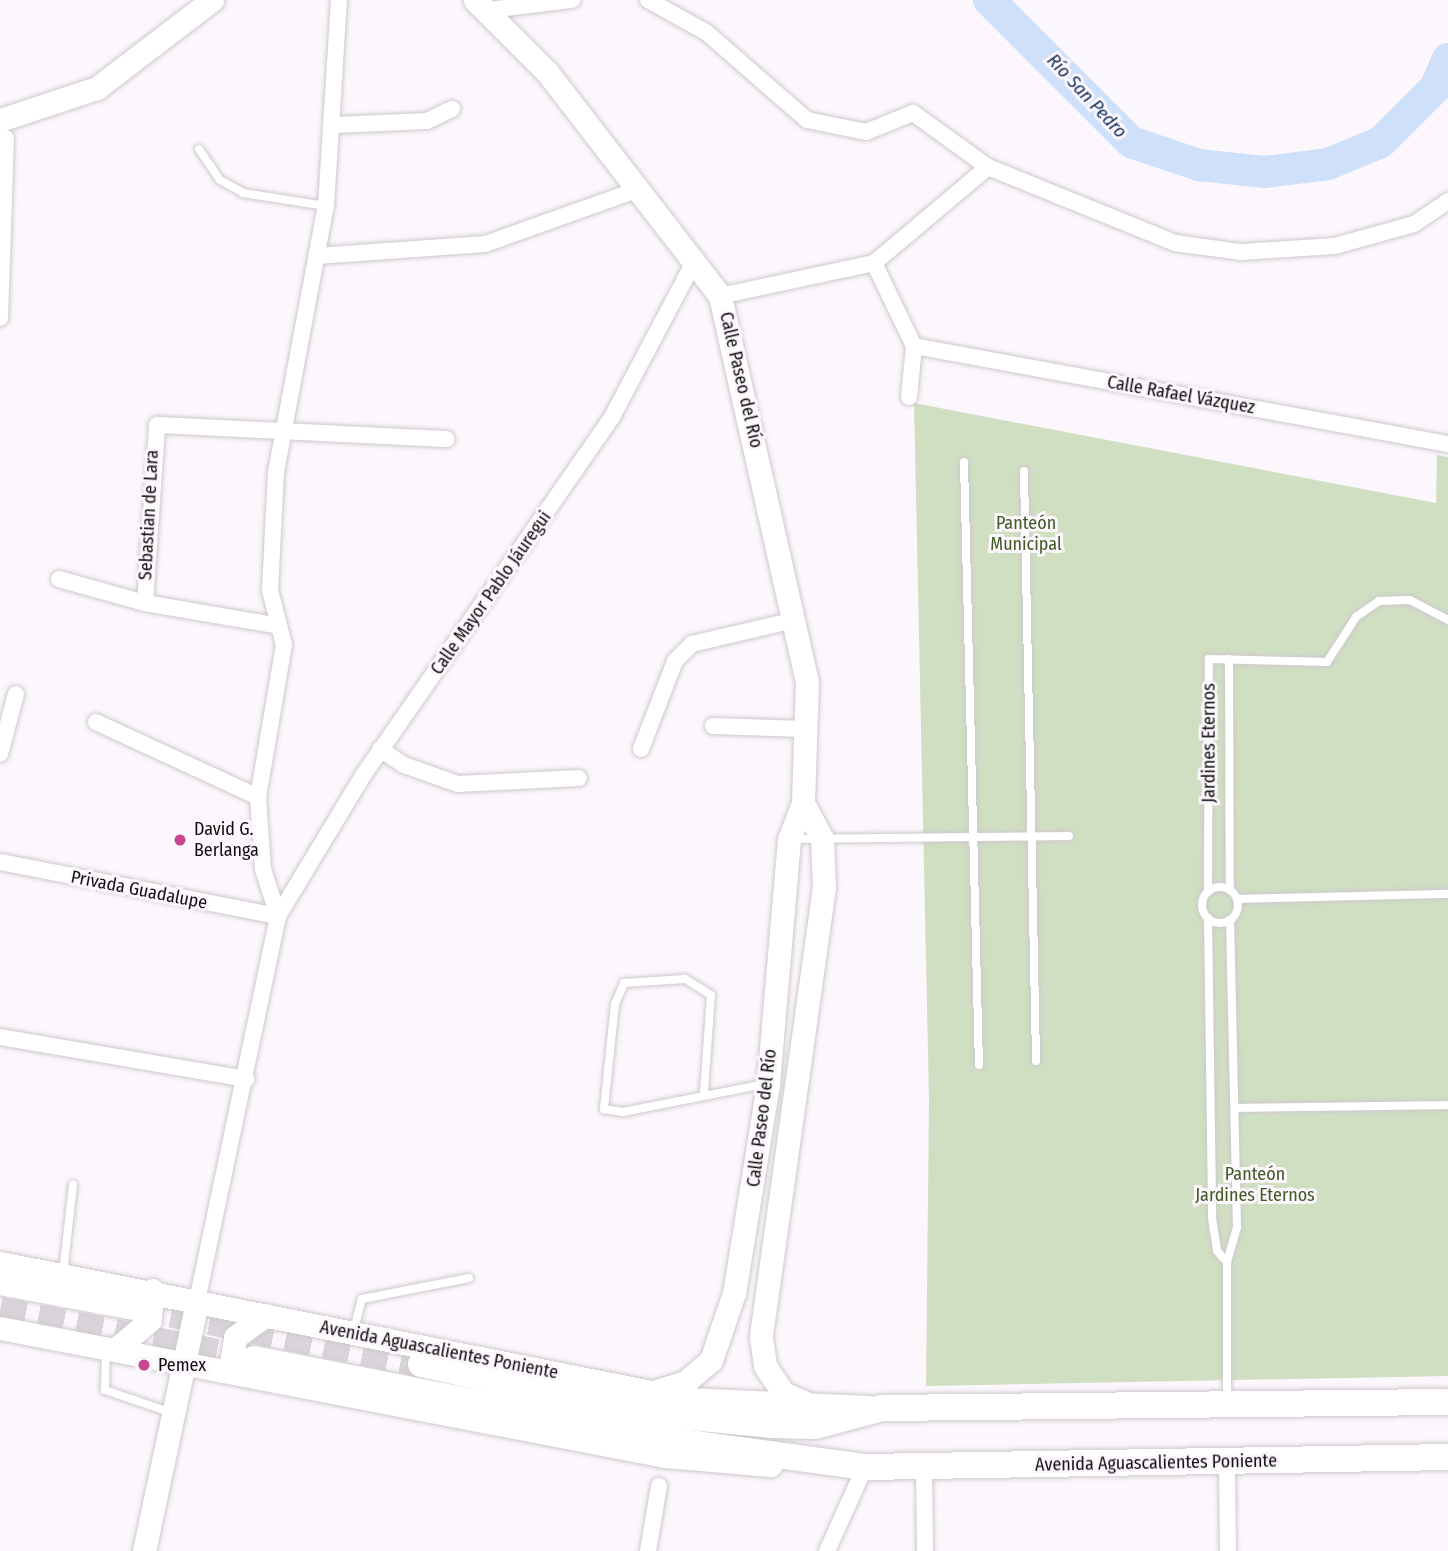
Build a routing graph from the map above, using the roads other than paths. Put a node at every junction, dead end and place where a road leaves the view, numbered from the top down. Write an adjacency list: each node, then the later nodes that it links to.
1 (212, 0): 8 (street)
2 (339, 0): 7 (street)
3 (572, 0): 5 (street)
4 (648, 0): 10 (street)
5 (482, 5): 11 (street, Calle Paseo del Río)
6 (452, 109): 7 (street)
7 (335, 125): 13 (street)
8 (3, 129): 18 (street)
9 (199, 149): 13 (lane)
10 (988, 167): 12 (street); 15 (street)
11 (637, 190): 14 (street); 16 (street, Calle Paseo del Río)
12 (1448, 201)
13 (326, 206): 14 (street)
14 (318, 256): 21 (street)
15 (874, 263): 17 (street); 19 (street)
16 (693, 264): 17 (street, Calle Paseo del Río); 36 (street, Calle Mayor Pablo Jáuregui)
17 (720, 296): 28 (street, Calle Paseo del Río)
18 (0, 317)
19 (914, 346): 20 (street); 23 (street, Calle Rafael Vázquez)
20 (909, 397)
21 (280, 430): 22 (street); 27 (street, Sebastian de Lara); 30 (street)
22 (447, 439)
23 (1448, 444)
24 (964, 462): 45 (lane)
25 (1024, 471): 43 (lane)
26 (60, 579): 27 (street)
27 (145, 603): 30 (street)
28 (794, 620): 35 (street, Calle Paseo del Río); 37 (street)
29 (1448, 620): 31 (lane, Jardines Eternos)
30 (279, 625): 40 (street)
31 (1229, 659): 48 (lane); 49 (lane, Jardines Eternos)
32 (16, 694): 38 (street)
33 (96, 722): 40 (street)
34 (713, 726): 35 (street)
35 (805, 729): 41 (street, Calle Paseo del Río)
36 (380, 749): 39 (street); 52 (street, Calle Mayor Pablo Jáuregui)
37 (641, 750)
38 (0, 754)
39 (579, 778)
40 (258, 797): 52 (street)
41 (803, 803): 44 (street, Calle Paseo del Río); 46 (street, Calle Paseo del Río)
42 (1069, 836): 43 (lane)
43 (1029, 837): 45 (lane); 56 (lane)
44 (822, 838): 45 (lane); 46 (lane); 80 (street, Calle Paseo del Río)
45 (974, 838): 57 (lane)
46 (789, 839): 59 (street, Calle Paseo del Río)
47 (0, 862): 52 (street, Privada Guadalupe)
48 (1230, 890): 49 (lane); 51 (lane)
49 (1208, 892): 53 (lane)
50 (1448, 894): 51 (lane)
51 (1237, 899): 54 (lane)
52 (278, 916): 58 (street)
53 (1208, 918): 54 (lane); 64 (lane)
54 (1230, 920): 62 (lane)
55 (0, 1037): 58 (street)
56 (1036, 1061)
57 (979, 1065)
58 (246, 1079): 70 (street)
59 (768, 1084): 60 (lane); 78 (street, Calle Paseo del Río)
60 (704, 1091): 60 (lane)
61 (1448, 1105): 62 (lane)
62 (1235, 1108): 64 (lane)
63 (73, 1185): 66 (lane)
64 (1227, 1262): 82 (lane)
65 (0, 1263): 66 (street, Avenida Aguascalientes Poniente)
66 (63, 1273): 69 (street, Avenida Aguascalientes Poniente)
67 (469, 1278): 73 (lane)
68 (0, 1282): 69 (main road, Avenida Aguascalientes Poniente)
69 (143, 1298): 70 (street, Avenida Aguascalientes Poniente); 74 (street)
70 (197, 1301): 71 (street, Avenida Aguascalientes Poniente); 75 (street)
71 (266, 1315): 73 (street, Avenida Aguascalientes Poniente); 77 (street)
72 (0, 1328): 74 (street, Avenida Aguascalientes Poniente)
73 (354, 1333): 78 (street, Avenida Aguascalientes Poniente)
74 (112, 1347): 75 (street, Avenida Aguascalientes Poniente); 83 (lane)
75 (183, 1361): 77 (street, Avenida Aguascalientes Poniente); 83 (street)
76 (421, 1364): 81 (main road, Avenida Aguascalientes Poniente)
77 (247, 1366): 86 (main road, Avenida Aguascalientes Poniente)
78 (651, 1393): 80 (street, Avenida Aguascalientes Poniente)
79 (1448, 1402): 82 (main road, Avenida Aguascalientes Poniente)
80 (811, 1404): 81 (street, Avenida Aguascalientes Poniente)
81 (882, 1408): 82 (main road, Avenida Aguascalientes Poniente)
82 (1227, 1408)
83 (172, 1413): 89 (street)
84 (1448, 1457): 85 (main road, Avenida Aguascalientes Poniente)
85 (1227, 1462): 87 (main road, Avenida Aguascalientes Poniente); 93 (street)
86 (865, 1467): 87 (main road, Avenida Aguascalientes Poniente); 91 (street)
87 (924, 1467): 92 (street)
88 (659, 1486): 90 (street)
89 (144, 1551)
90 (648, 1551)
91 (827, 1551)
92 (925, 1551)
93 (1228, 1551)

